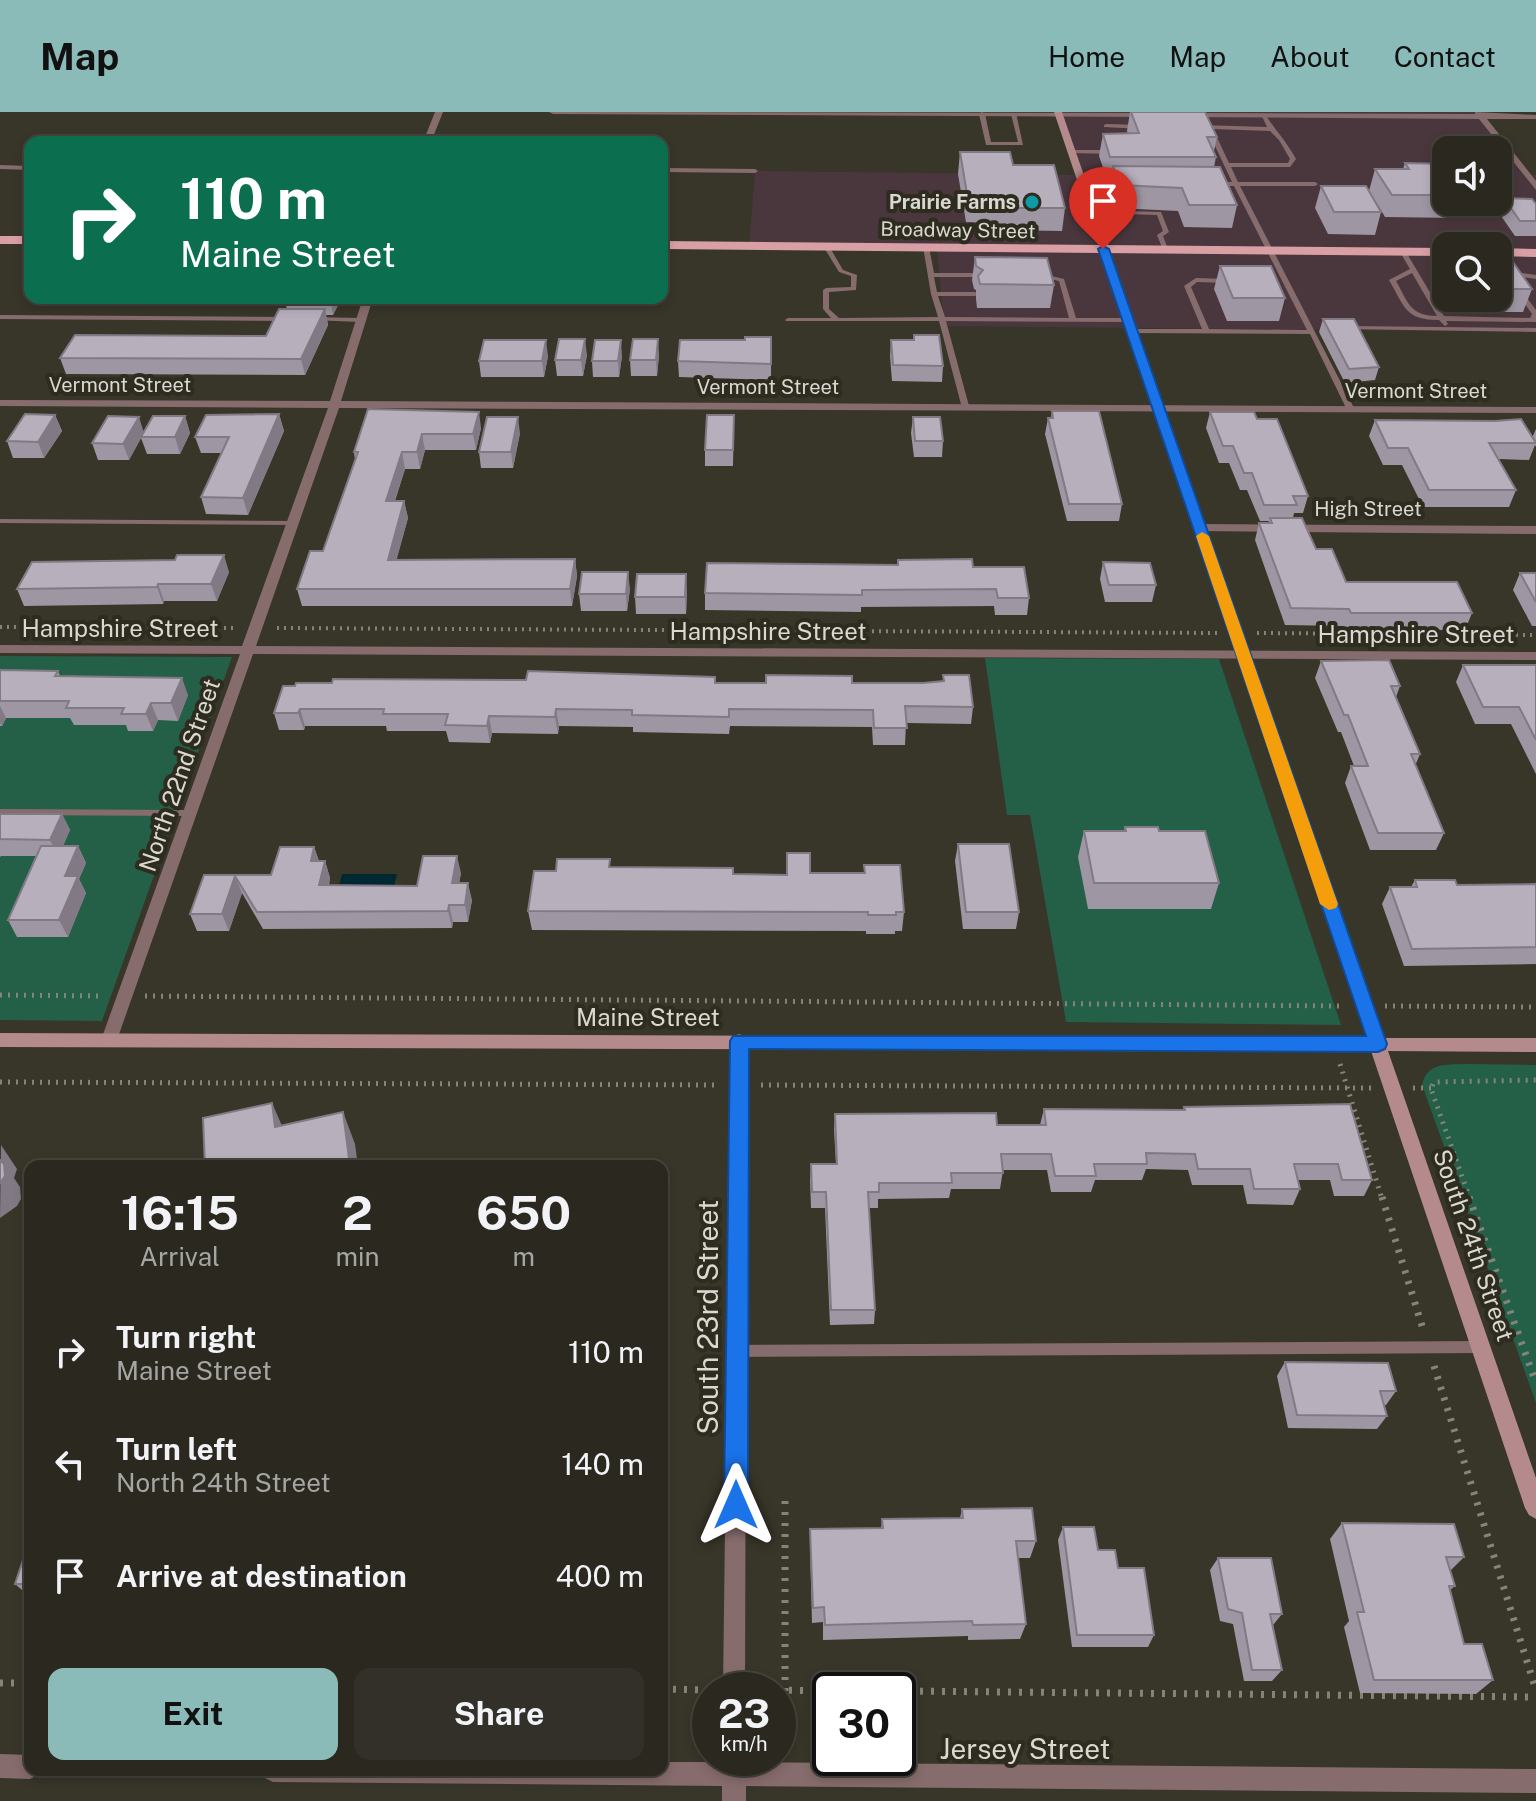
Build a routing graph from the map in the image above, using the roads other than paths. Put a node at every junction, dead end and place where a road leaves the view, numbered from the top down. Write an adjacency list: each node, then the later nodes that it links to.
1 (439, 112): 19 (street)
2 (553, 112): 4 (street)
3 (1058, 113): 5 (street); 6 (street); 21 (main road, South 24th Street)
4 (982, 114): 5 (street); 20 (lane)
5 (1014, 114): 20 (lane)
6 (1102, 114): 10 (street); 14 (lane)
7 (1185, 114): 11 (street); 12 (street)
8 (1265, 114): 9 (street); 12 (street); 18 (lane)
9 (1479, 114): 13 (street); 28 (street)
10 (1158, 115)
11 (1171, 115)
12 (1204, 115): 17 (lane)
13 (1536, 117)
14 (1106, 126): 15 (lane); 21 (lane)
15 (1151, 127)
16 (1195, 127): 17 (lane)
17 (1209, 127): 18 (lane); 23 (lane)
18 (1271, 129): 23 (lane)
19 (429, 136)
20 (993, 144): 22 (lane)
21 (1071, 152): 29 (main road, South 24th Street)
22 (995, 153)
23 (1228, 165): 32 (lane)
24 (0, 167): 25 (lane)
25 (24, 168)
26 (668, 170): 27 (lane)
27 (755, 171)
28 (1531, 175): 34 (street)
29 (1082, 184): 30 (lane); 35 (main road, South 24th Street)
30 (1128, 184)
31 (1205, 184): 32 (lane)
32 (1236, 184): 33 (lane); 43 (lane)
33 (1315, 184)
34 (1536, 187)
35 (1091, 212): 41 (main road, South 24th Street); 42 (lane)
36 (0, 240): 37 (main road)
37 (24, 240)
38 (668, 245): 39 (main road, Broadway Street)
39 (826, 246): 40 (main road, Broadway Street); 66 (lane)
40 (926, 247): 41 (main road, Broadway Street); 50 (lane)
41 (1103, 249): 42 (main road, Broadway Street); 71 (main road, South 24th Street)
42 (1165, 249): 43 (main road, Broadway Street)
43 (1269, 250): 44 (main road, Broadway Street); 56 (lane)
44 (1403, 252): 45 (main road, Broadway Street); 48 (lane)
45 (1432, 252)
46 (1512, 252): 47 (main road)
47 (1536, 253)
48 (1413, 270): 69 (lane); 69 (lane)
49 (1512, 274): 53 (lane)
50 (931, 275): 51 (lane); 58 (lane)
51 (1003, 275)
52 (1028, 275): 68 (lane)
53 (1536, 277)
54 (1240, 281): 77 (lane)
55 (1270, 281): 56 (lane)
56 (1285, 281): 75 (lane)
57 (1512, 281): 70 (lane)
58 (934, 294): 59 (lane); 63 (lane)
59 (975, 294)
60 (366, 304): 64 (street, North 22nd Street)
61 (1010, 308): 67 (lane)
62 (0, 317): 64 (lane)
63 (942, 319): 66 (lane); 67 (lane); 80 (lane)
64 (360, 320): 79 (street, North 22nd Street)
65 (788, 320): 66 (lane)
66 (837, 320)
67 (1013, 320): 68 (lane)
68 (1073, 320): 71 (lane)
69 (1443, 320): 70 (lane); 74 (lane)
70 (1534, 320)
71 (1129, 326): 77 (lane); 81 (main road, South 24th Street)
72 (1326, 327): 75 (lane)
73 (1341, 328): 74 (lane)
74 (1448, 329): 76 (lane)
75 (1311, 330): 77 (lane); 82 (lane)
76 (1536, 330)
77 (1207, 332)
78 (0, 403): 79 (street, Vermont Street)
79 (335, 404): 80 (street, Vermont Street); 85 (street, North 22nd Street)
80 (965, 406): 81 (street, Vermont Street)
81 (1157, 407): 82 (street, Vermont Street); 86 (main road, South 24th Street)
82 (1350, 408): 83 (street, Vermont Street)
83 (1536, 410)
84 (0, 521): 85 (lane)
85 (292, 523): 89 (street, North 22nd Street)
86 (1200, 528): 87 (street, High Street); 90 (main road, South 24th Street)
87 (1536, 530)
88 (0, 649): 89 (street, Hampshire Street)
89 (247, 650): 90 (street, Hampshire Street); 93 (street, North 22nd Street)
90 (1244, 655): 91 (street, Hampshire Street); 97 (main road, South 24th Street)
91 (1536, 656)
92 (0, 812): 93 (lane)
93 (189, 813): 95 (street, North 22nd Street)
94 (0, 1040): 95 (main road, Maine Street)
95 (109, 1040): 96 (main road, Maine Street)
96 (739, 1041): 97 (main road, Maine Street); 100 (street, South 23rd Street)
97 (1378, 1044): 98 (main road, Maine Street); 99 (main road, South 24th Street)
98 (1536, 1045)
99 (1482, 1347): 100 (lane); 101 (main road, South 24th Street)
100 (737, 1351): 102 (street, South 23rd Street)
101 (1536, 1508)
102 (734, 1672)
103 (0, 1766): 104 (street)
104 (24, 1767)
105 (668, 1767): 106 (street, Jersey Street)
106 (692, 1767)
107 (734, 1776): 110 (street)
108 (785, 1776): 109 (street, Jersey Street)
109 (1536, 1781)
110 (734, 1801)

